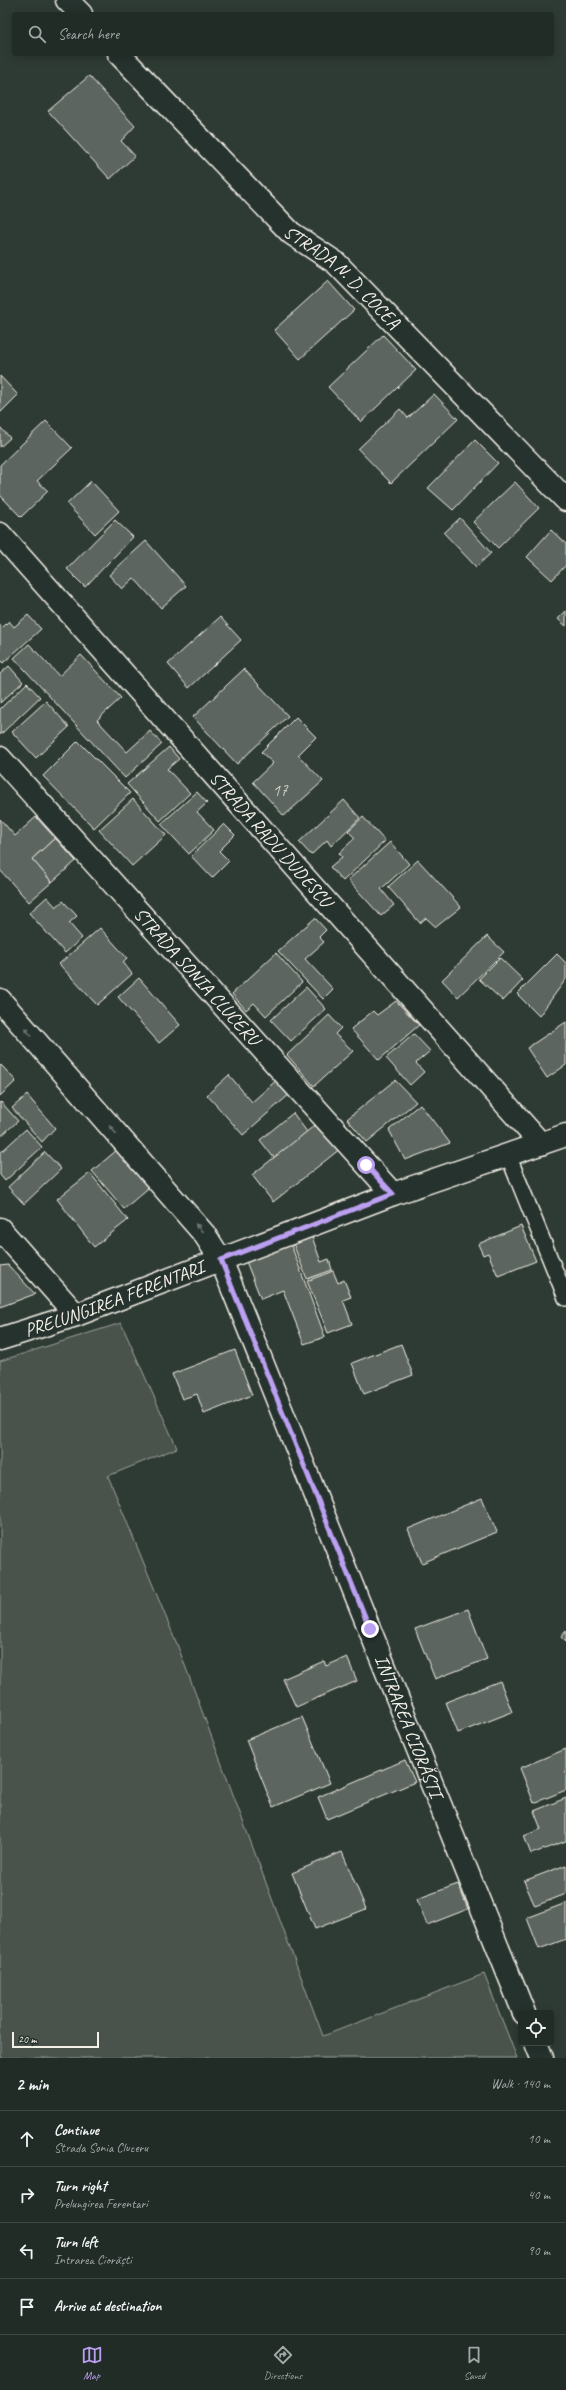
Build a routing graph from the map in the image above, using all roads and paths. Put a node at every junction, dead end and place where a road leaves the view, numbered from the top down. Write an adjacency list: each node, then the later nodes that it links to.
1 (67, 0): 2 (street)
2 (79, 12)
3 (121, 56): 4 (street, STRADA N. D. COCEA)
4 (566, 500)
5 (0, 534): 9 (street, STRADA RADU DUDESCU)
6 (0, 758): 11 (street, STRADA SONIA CLUCERU)
7 (0, 1000): 13 (street, INTRAREA CIORĂȘTI, one-way to 7)
8 (566, 1135): 9 (street, PRELUNGIREA FERENTARI)
9 (541, 1144): 10 (street, PRELUNGIREA FERENTARI)
10 (508, 1155): 11 (street, PRELUNGIREA FERENTARI); 14 (lane)
11 (393, 1194): 13 (street, PRELUNGIREA FERENTARI)
12 (0, 1229): 15 (street)
13 (221, 1260): 15 (street, PRELUNGIREA FERENTARI); 17 (street, INTRAREA CIORĂȘTI)
14 (566, 1298)
15 (76, 1315): 16 (street, PRELUNGIREA FERENTARI)
16 (0, 1339)
17 (523, 2010)
18 (537, 2046): 19 (street)
19 (542, 2058)

